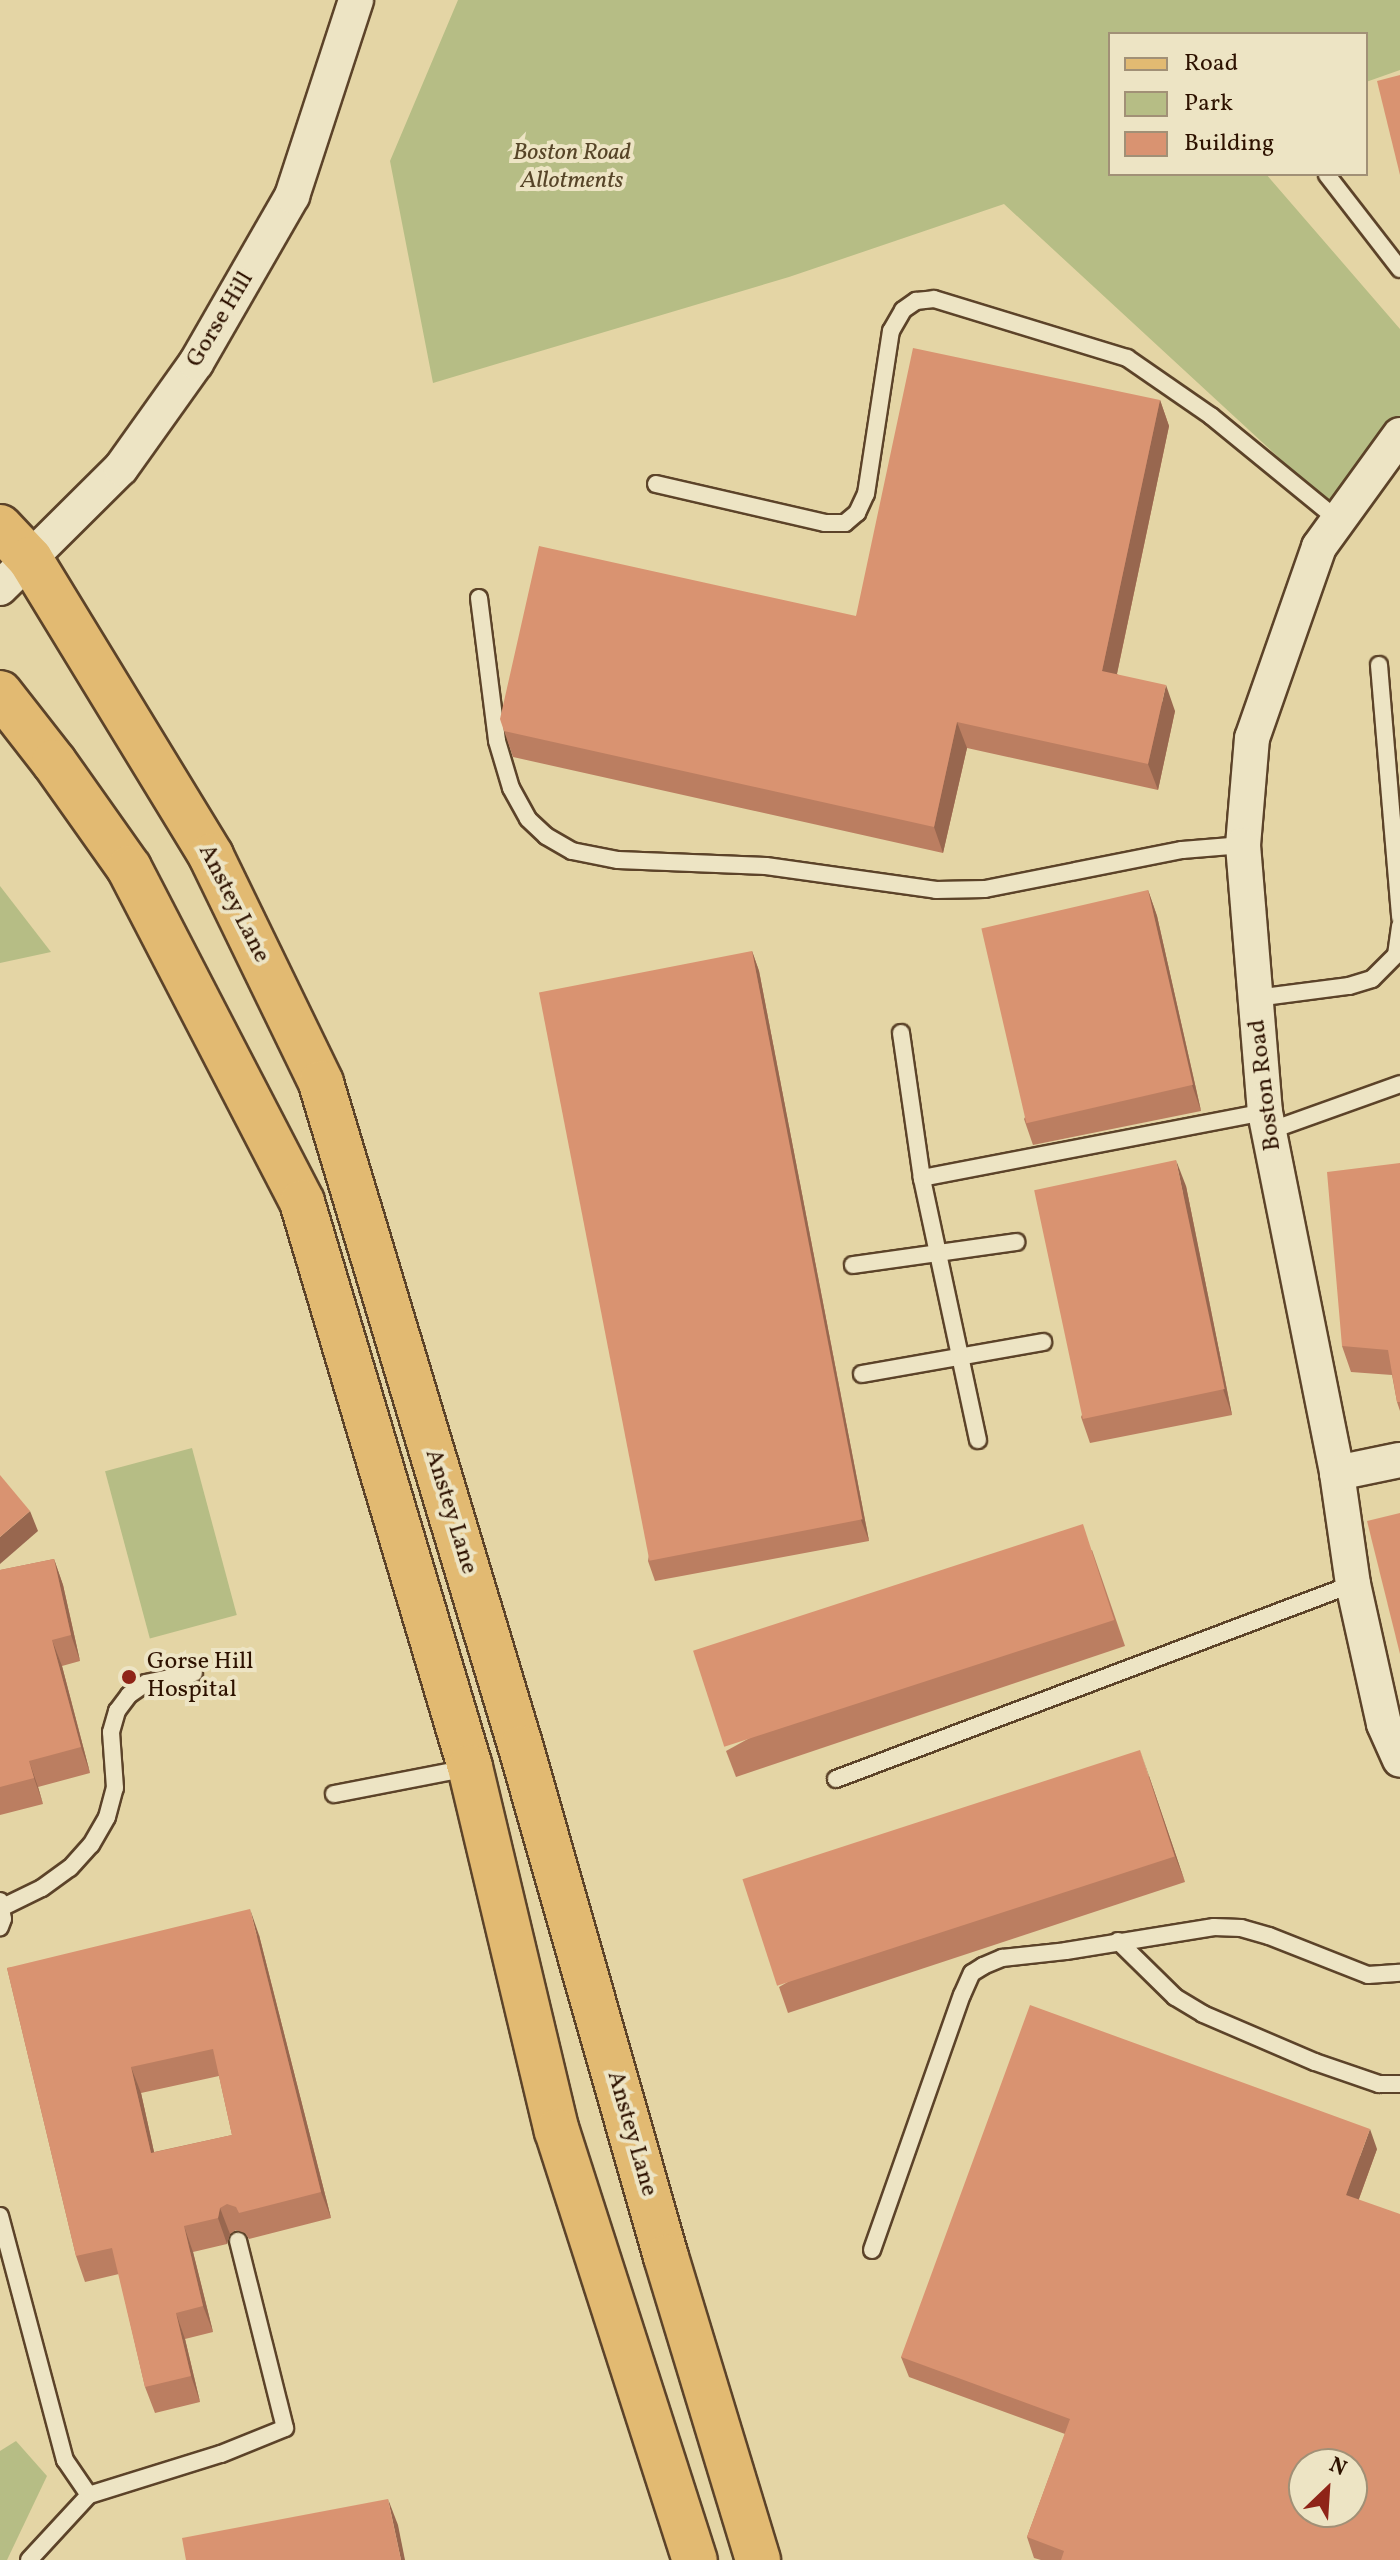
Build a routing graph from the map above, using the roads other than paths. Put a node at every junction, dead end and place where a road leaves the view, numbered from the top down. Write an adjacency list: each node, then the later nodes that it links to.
1 (356, 0): 8 (street, Gorse Hill)
2 (1328, 176): 3 (lane)
3 (1400, 269)
4 (1400, 435): 6 (street, Boston Road)
5 (656, 484): 6 (lane)
6 (1338, 520): 12 (street, Boston Road)
7 (0, 527): 8 (main road, Anstey Lane)
8 (15, 574): 46 (main road, Anstey Lane)
9 (479, 598): 12 (lane)
10 (1379, 665): 13 (lane)
11 (0, 693): 32 (main road)
12 (1243, 845): 15 (street, Boston Road)
13 (1400, 917)
14 (1400, 925): 15 (lane)
15 (1256, 998): 18 (street, Boston Road)
16 (901, 1033): 19 (lane)
17 (1400, 1084): 18 (lane)
18 (1267, 1122): 19 (lane); 28 (street, Boston Road)
19 (922, 1178): 21 (lane)
20 (1016, 1242): 21 (lane)
21 (937, 1253): 22 (lane); 24 (lane)
22 (853, 1265)
23 (1043, 1342): 24 (lane)
24 (959, 1357): 25 (lane); 26 (lane)
25 (862, 1374)
26 (978, 1440)
27 (1400, 1460): 28 (street)
28 (1337, 1473): 29 (street, Boston Road)
29 (1353, 1584): 31 (street, Boston Road); 33 (lane)
30 (194, 1673): 35 (lane)
31 (1400, 1760)
32 (470, 1767): 34 (lane); 45 (main road)
33 (836, 1779)
34 (334, 1794)
35 (1, 1904): 36 (lane)
36 (0, 1927)
37 (1118, 1941): 38 (lane); 39 (lane); 42 (lane)
38 (1400, 1973)
39 (1400, 2084)
40 (0, 2216): 43 (lane)
41 (238, 2241): 43 (lane)
42 (872, 2250)
43 (89, 2495): 44 (lane)
44 (29, 2560)
45 (695, 2560)
46 (758, 2560)

